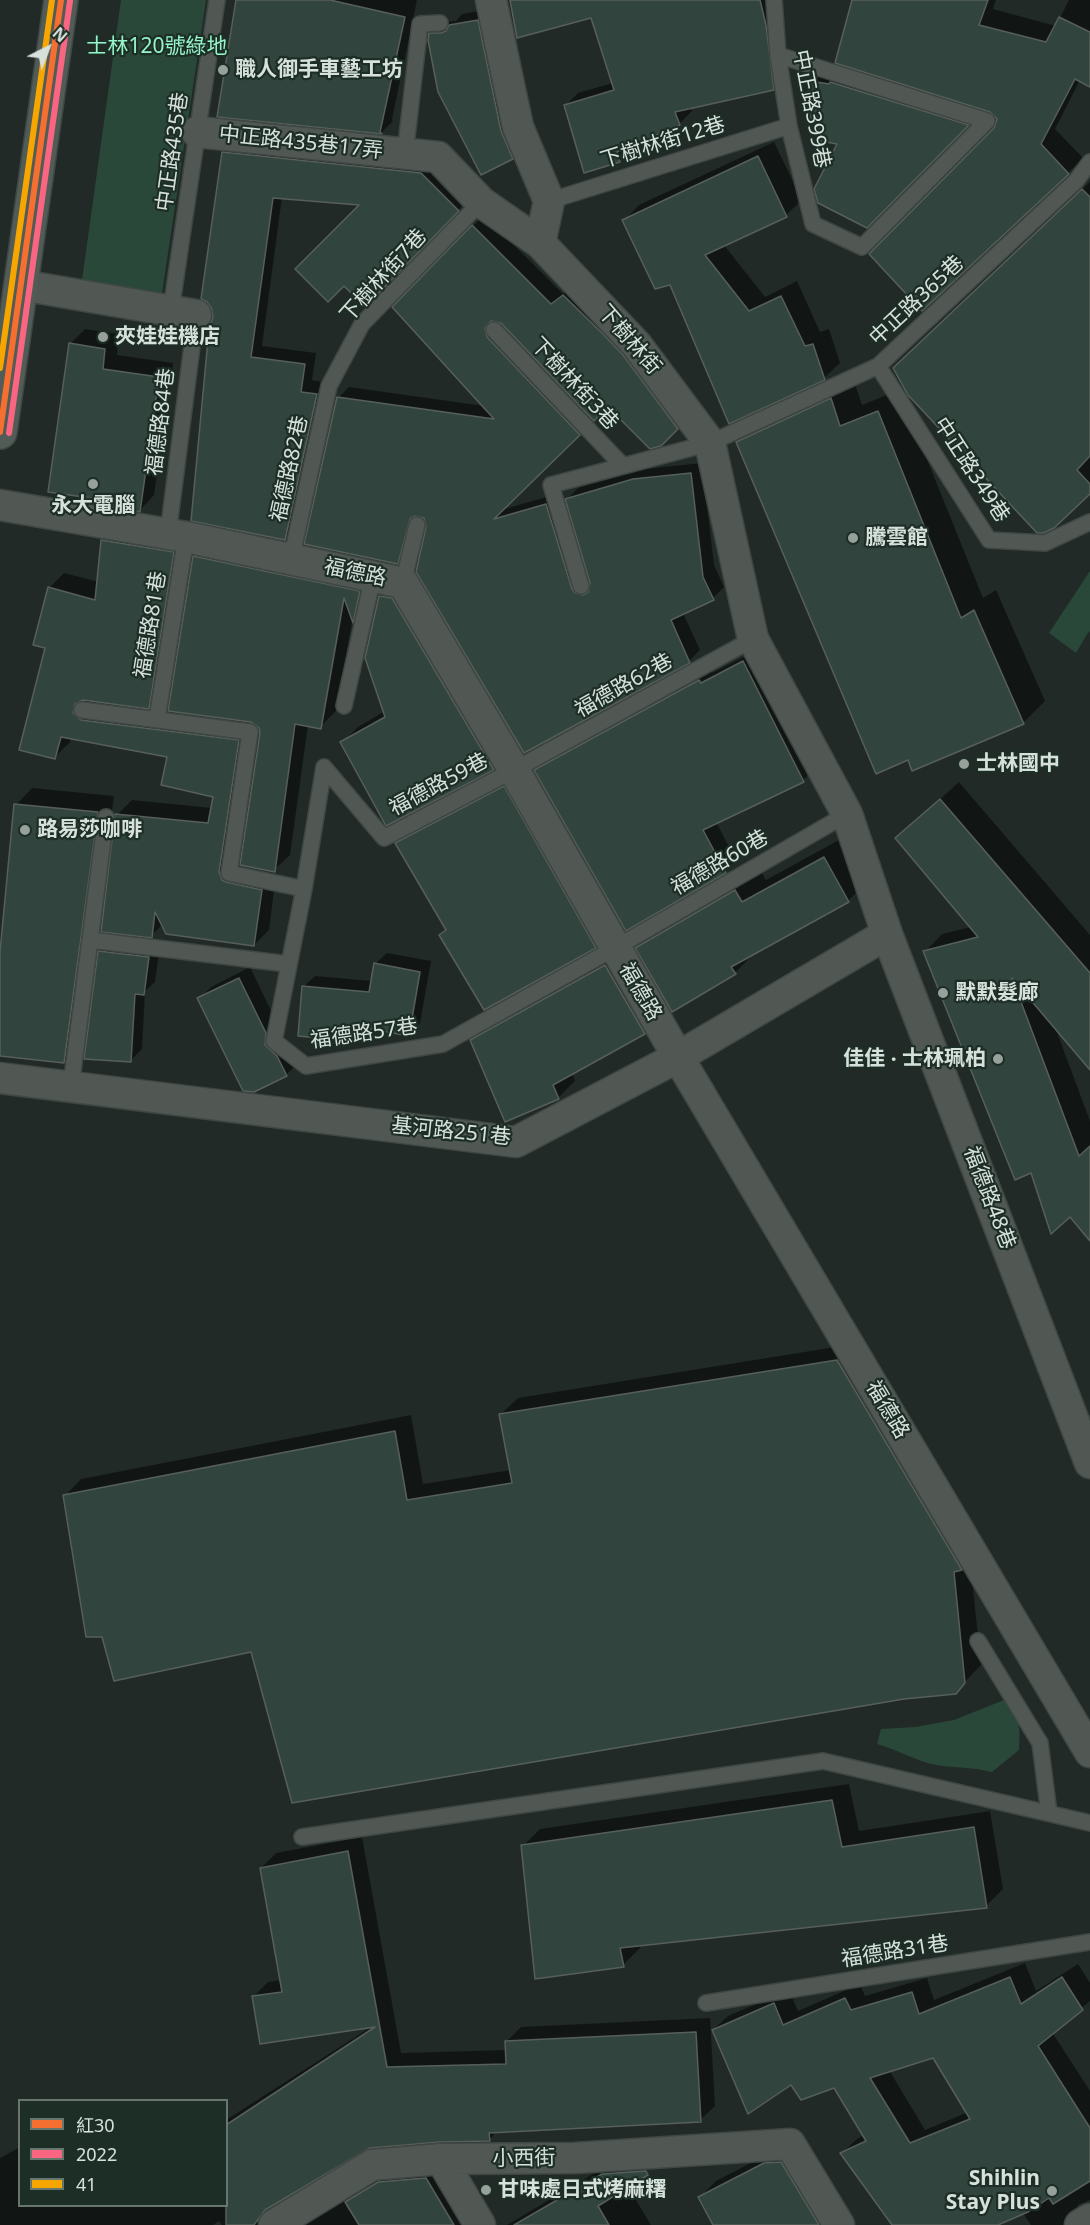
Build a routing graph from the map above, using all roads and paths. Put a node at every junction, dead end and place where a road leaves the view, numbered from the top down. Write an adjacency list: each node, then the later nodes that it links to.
1 (61, 0): 14 (street)
2 (216, 0): 8 (lane, 中正路435巷)
3 (491, 0): 11 (street)
4 (774, 0): 6 (lane, 中正路399巷)
5 (440, 23): 9 (lane)
6 (778, 55): 7 (lane, 中正路399巷); 7 (lane, 中正路399巷)
7 (789, 126): 11 (lane, 下樹林街12巷)
8 (197, 132): 9 (street, 中正路435巷17弄); 15 (lane, 中正路435巷)
9 (405, 154): 12 (street, 下樹林街)
10 (1090, 162): 17 (lane, 中正路365巷)
11 (549, 201): 13 (street)
12 (482, 202): 13 (street, 下樹林街); 18 (lane, 下樹林街7巷)
13 (540, 243): 20 (street, 下樹林街)
14 (21, 285): 15 (street); 19 (street)
15 (183, 313): 25 (lane, 福德路84巷)
16 (494, 330): 21 (lane, 下樹林街3巷)
17 (878, 366): 20 (lane, 中正路365巷); 23 (lane, 中正路349巷)
18 (329, 386): 26 (lane, 福德路82巷)
19 (0, 432)
20 (710, 443): 21 (lane, 中正路365巷); 30 (street)
21 (622, 466): 29 (lane, 中正路365巷)
22 (0, 505): 25 (street, 福德路)
23 (1090, 522)
24 (417, 525): 28 (lane)
25 (177, 536): 26 (street, 福德路); 33 (lane, 福德路81巷)
26 (291, 560): 27 (street, 福德路)
27 (373, 577): 28 (street, 福德路); 31 (lane)
28 (403, 583): 35 (street, 福德路)
29 (581, 586)
30 (753, 639): 35 (lane, 福德路62巷); 36 (street)
31 (344, 706)
32 (82, 710): 33 (lane)
33 (157, 719): 38 (lane)
34 (324, 767): 35 (lane, 福德路59巷); 38 (lane, 福德路57巷)
35 (514, 770): 41 (street, 福德路)
36 (847, 814): 39 (street); 41 (lane, 福德路60巷)
37 (106, 817): 40 (lane)
38 (304, 889): 42 (lane, 福德路57巷)
39 (887, 934): 43 (street, 基河路251巷); 46 (street, 福德路48巷)
40 (90, 940): 42 (lane); 45 (lane)
41 (615, 948): 42 (lane, 福德路57巷); 43 (street, 福德路)
42 (288, 964)
43 (678, 1057): 45 (street, 基河路251巷); 48 (street, 福德路)
44 (0, 1078): 45 (street, 基河路251巷)
45 (71, 1086)
46 (1090, 1463)
47 (978, 1641): 49 (lane)
48 (1090, 1752)
49 (1049, 1813): 50 (lane); 51 (lane)
50 (1090, 1823)
51 (302, 1837)
52 (1090, 1942): 53 (lane, 福德路31巷)
53 (706, 2003)
54 (441, 2159): 56 (street, 小西街); 57 (street); 58 (street, 小西街)
55 (1090, 2219): 59 (street)
56 (274, 2225)
57 (480, 2225)
58 (838, 2225)
59 (1080, 2225)

